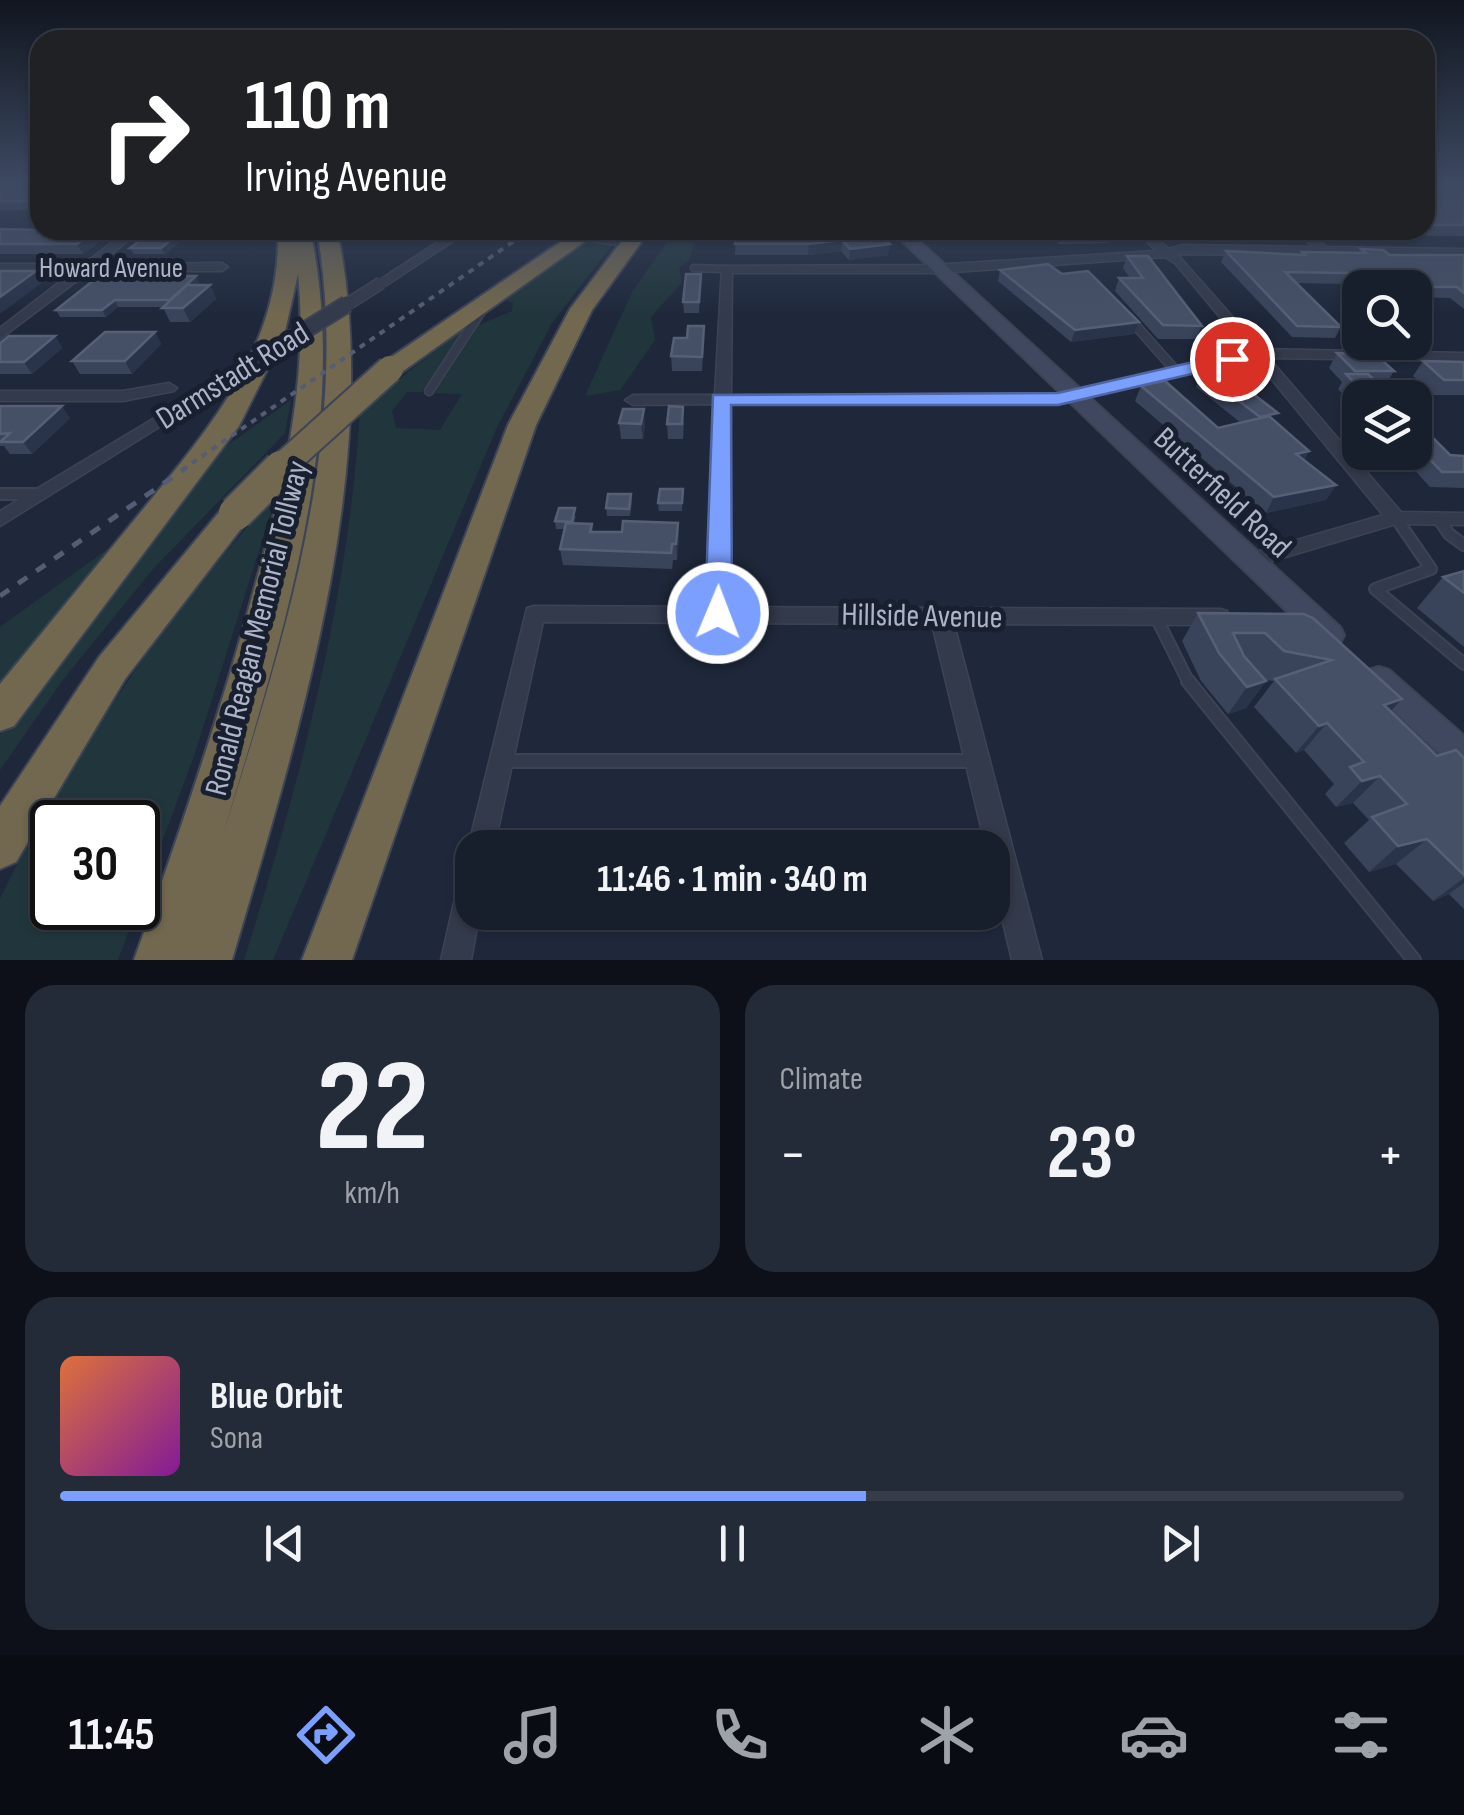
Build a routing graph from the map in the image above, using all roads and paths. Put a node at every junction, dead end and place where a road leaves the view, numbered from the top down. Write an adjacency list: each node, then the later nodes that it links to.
1 (122, 240): 16 (street)
2 (288, 240): 48 (highway)
3 (302, 240): 56 (highway, Ronald Reagan Memorial Tollway)
4 (329, 240): 57 (highway, Ronald Reagan Memorial Tollway)
5 (448, 240): 33 (street, Darmstadt Road, bridge)
6 (601, 240): 20 (highway)
7 (608, 240): 58 (highway)
8 (910, 240): 18 (main road, Butterfield Road)
9 (1153, 240): 13 (street)
10 (1311, 240): 11 (street)
11 (1322, 250): 12 (street); 13 (street)
12 (1464, 253)
13 (1168, 254): 18 (street); 23 (street)
14 (222, 267): 16 (street, Howard Avenue)
15 (0, 268): 16 (street, Howard Avenue)
16 (87, 268): 22 (street)
17 (694, 268): 19 (lane)
18 (940, 268): 19 (street); 28 (main road, Butterfield Road)
19 (726, 269): 30 (street)
20 (489, 299): 27 (lane); 34 (highway, bridge)
21 (1122, 310): 25 (lane)
22 (0, 335)
23 (1259, 353): 24 (street); 25 (street); 35 (street)
24 (1464, 357)
25 (1176, 371): 28 (street)
26 (170, 388): 29 (street)
27 (429, 391)
28 (1070, 394): 30 (street); 40 (main road, Butterfield Road)
29 (0, 396)
30 (720, 399): 31 (street); 41 (street)
31 (634, 400)
32 (0, 494): 33 (lane)
33 (42, 494): 38 (street, Darmstadt Road)
34 (236, 513): 52 (highway); 54 (highway)
35 (1396, 518): 36 (street); 40 (street); 47 (lane)
36 (1438, 518): 37 (street); 39 (lane)
37 (1464, 519)
38 (0, 520)
39 (1464, 545)
40 (1249, 561): 46 (main road, Butterfield Road)
41 (718, 613): 42 (street, Hillside Avenue); 50 (street, Hillside Avenue)
42 (941, 616): 43 (street, Hillside Avenue); 51 (street)
43 (1156, 616): 44 (street, Hillside Avenue); 61 (lane)
44 (1234, 617)
45 (1274, 617): 46 (street)
46 (1310, 617): 49 (main road, Butterfield Road)
47 (1464, 664)
48 (0, 714)
49 (1464, 756)
50 (500, 761): 51 (lane); 53 (street)
51 (977, 761): 60 (street)
52 (0, 806)
53 (485, 830)
54 (0, 846)
55 (462, 930): 59 (street)
56 (158, 960)
57 (207, 960)
58 (326, 960)
59 (456, 960)
60 (1027, 960)
61 (1414, 960)

